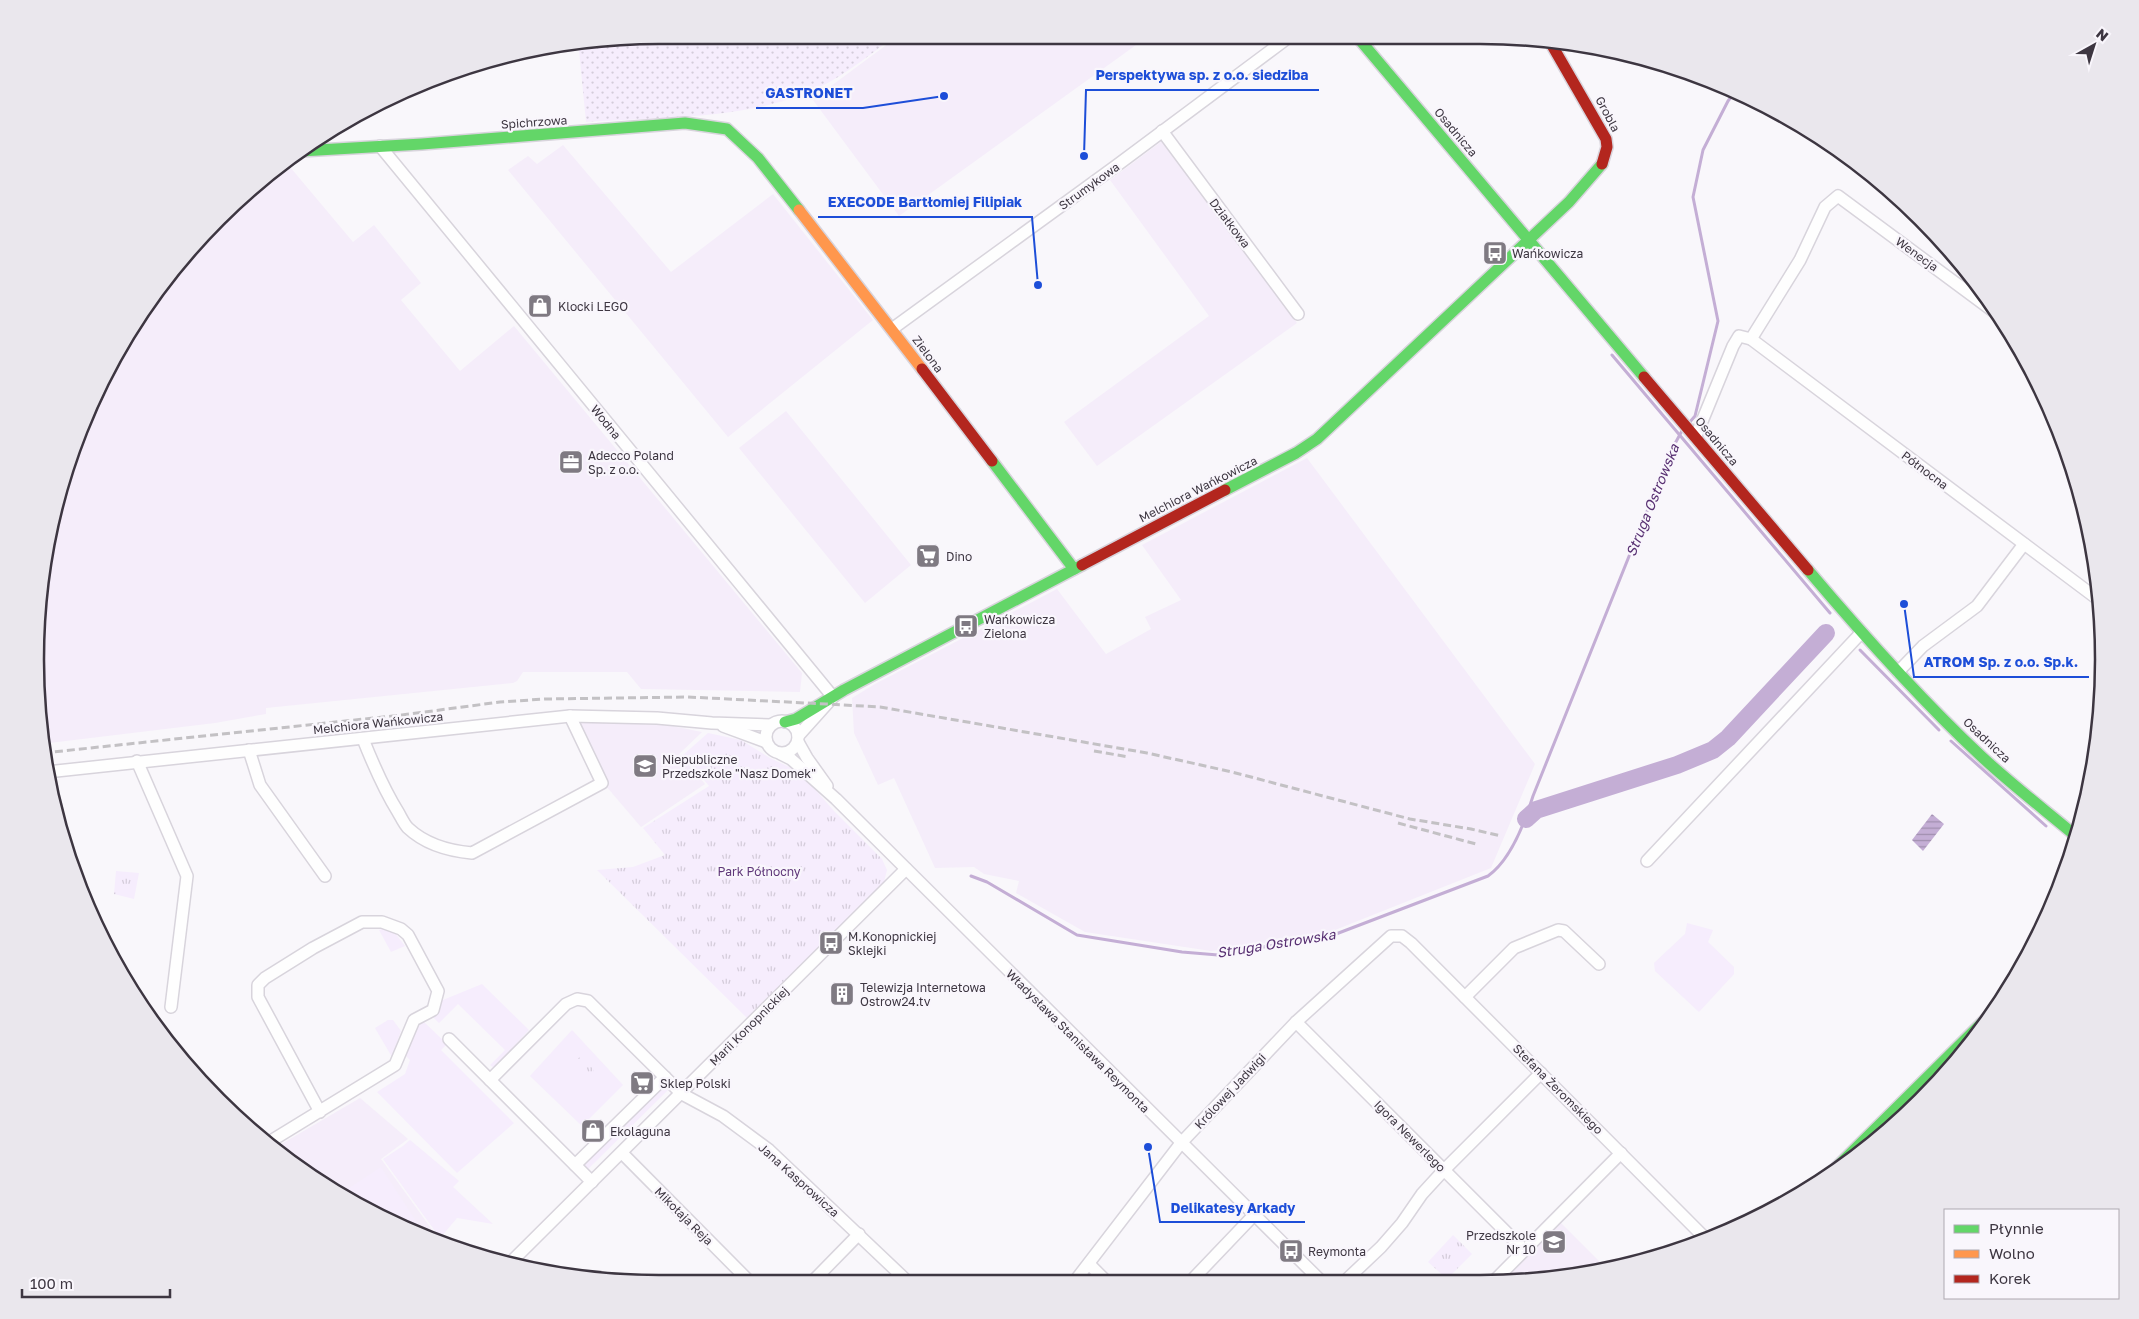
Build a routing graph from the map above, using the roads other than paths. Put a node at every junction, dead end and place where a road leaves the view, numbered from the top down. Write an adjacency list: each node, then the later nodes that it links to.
1 (1280, 44): 4 (street, Strumykowa)
2 (1363, 44): 8 (street, Osadnicza)
3 (1554, 48): 8 (street, Grobla)
4 (1162, 131): 10 (street, Działkowa); 11 (street, Strumykowa)
5 (380, 146): 6 (street, Spichrzowa); 7 (street, Spichrzowa); 19 (street, Wodna)
6 (314, 150)
7 (758, 158): 11 (street, Zielona)
8 (1529, 240): 13 (street, Osadnicza); 15 (street, Melchiora Wańkowicza)
9 (1979, 301): 12 (street, Wenecja)
10 (1298, 314)
11 (892, 329): 15 (street, Zielona)
12 (1751, 339): 13 (street); 14 (street, Północna)
13 (1696, 436): 17 (street, Osadnicza)
14 (2024, 544): 16 (street, Północna); 18 (street)
15 (1074, 569): 19 (street, Melchiora Wańkowicza)
16 (2092, 594)
17 (1861, 633): 18 (street, Osadnicza); 33 (street)
18 (1898, 672): 32 (street, Osadnicza)
19 (833, 697): 21 (street, Melchiora Wańkowicza); 25 (street, Melchiora Wańkowicza)
20 (570, 716): 22 (street, Melchiora Wańkowicza); 24 (street, Melchiora Wańkowicza); 24 (street)
21 (785, 722): 23 (street); 25 (street)
22 (712, 723): 23 (street, Melchiora Wańkowicza); 26 (street, Melchiora Wańkowicza)
23 (771, 725): 26 (street)
24 (363, 739): 27 (street, Melchiora Wańkowicza)
25 (798, 739): 28 (street); 31 (street, Władysława Stanisława Reymonta)
26 (766, 742): 28 (street)
27 (249, 750): 29 (street, Melchiora Wańkowicza); 35 (street)
28 (781, 754): 31 (street, Władysława Stanisława Reymonta)
29 (137, 761): 30 (street, Melchiora Wańkowicza); 39 (street)
30 (54, 771)
31 (836, 799): 34 (street, Władysława Stanisława Reymonta)
32 (2070, 831)
33 (1647, 861)
34 (906, 869): 46 (street, Marii Konopnickiej); 50 (street, Władysława Stanisława Reymonta)
35 (324, 876)
36 (1411, 943): 38 (street, Stefana Żeromskiego); 40 (street, Królowej Jadwigi)
37 (1599, 964): 38 (street)
38 (1465, 998): 43 (street, Stefana Żeromskiego)
39 (171, 1007)
40 (1296, 1022): 50 (street, Królowej Jadwigi); 54 (street, Igora Newerlego)
41 (448, 1039): 45 (street)
42 (1954, 1051): 48 (street)
43 (1541, 1073): 52 (street, Stefana Żeromskiego); 54 (street)
44 (666, 1078): 45 (street, Jana Kasprowicza); 46 (street, Jana Kasprowicza); 53 (street)
45 (490, 1080): 53 (street)
46 (682, 1094): 51 (street, Marii Konopnickiej); 57 (street, Jana Kasprowicza)
47 (320, 1112): 47 (street); 49 (street)
48 (1868, 1137)
49 (274, 1139)
50 (1181, 1142): 56 (street, Władysława Stanisława Reymonta); 61 (street, Królowej Jadwigi)
51 (622, 1153): 55 (street, Marii Konopnickiej); 62 (street, Mikołaja Reja)
52 (1621, 1153): 58 (street, Stefana Żeromskiego); 59 (street)
53 (575, 1165): 55 (street)
54 (1444, 1170): 59 (street, Igora Newerlego); 69 (street)
55 (592, 1182): 60 (street, Marii Konopnickiej)
56 (1254, 1215): 67 (street); 68 (street, Władysława Stanisława Reymonta)
57 (859, 1234): 63 (street); 64 (street, Jana Kasprowicza)
58 (1701, 1234)
59 (1524, 1250): 70 (street)
60 (515, 1258)
61 (1089, 1264): 65 (street, Królowej Jadwigi); 66 (street)
62 (743, 1275)
63 (819, 1275)
64 (901, 1275)
65 (1080, 1275)
66 (1100, 1275)
67 (1197, 1275)
68 (1315, 1275)
69 (1351, 1275)
70 (1499, 1275)

